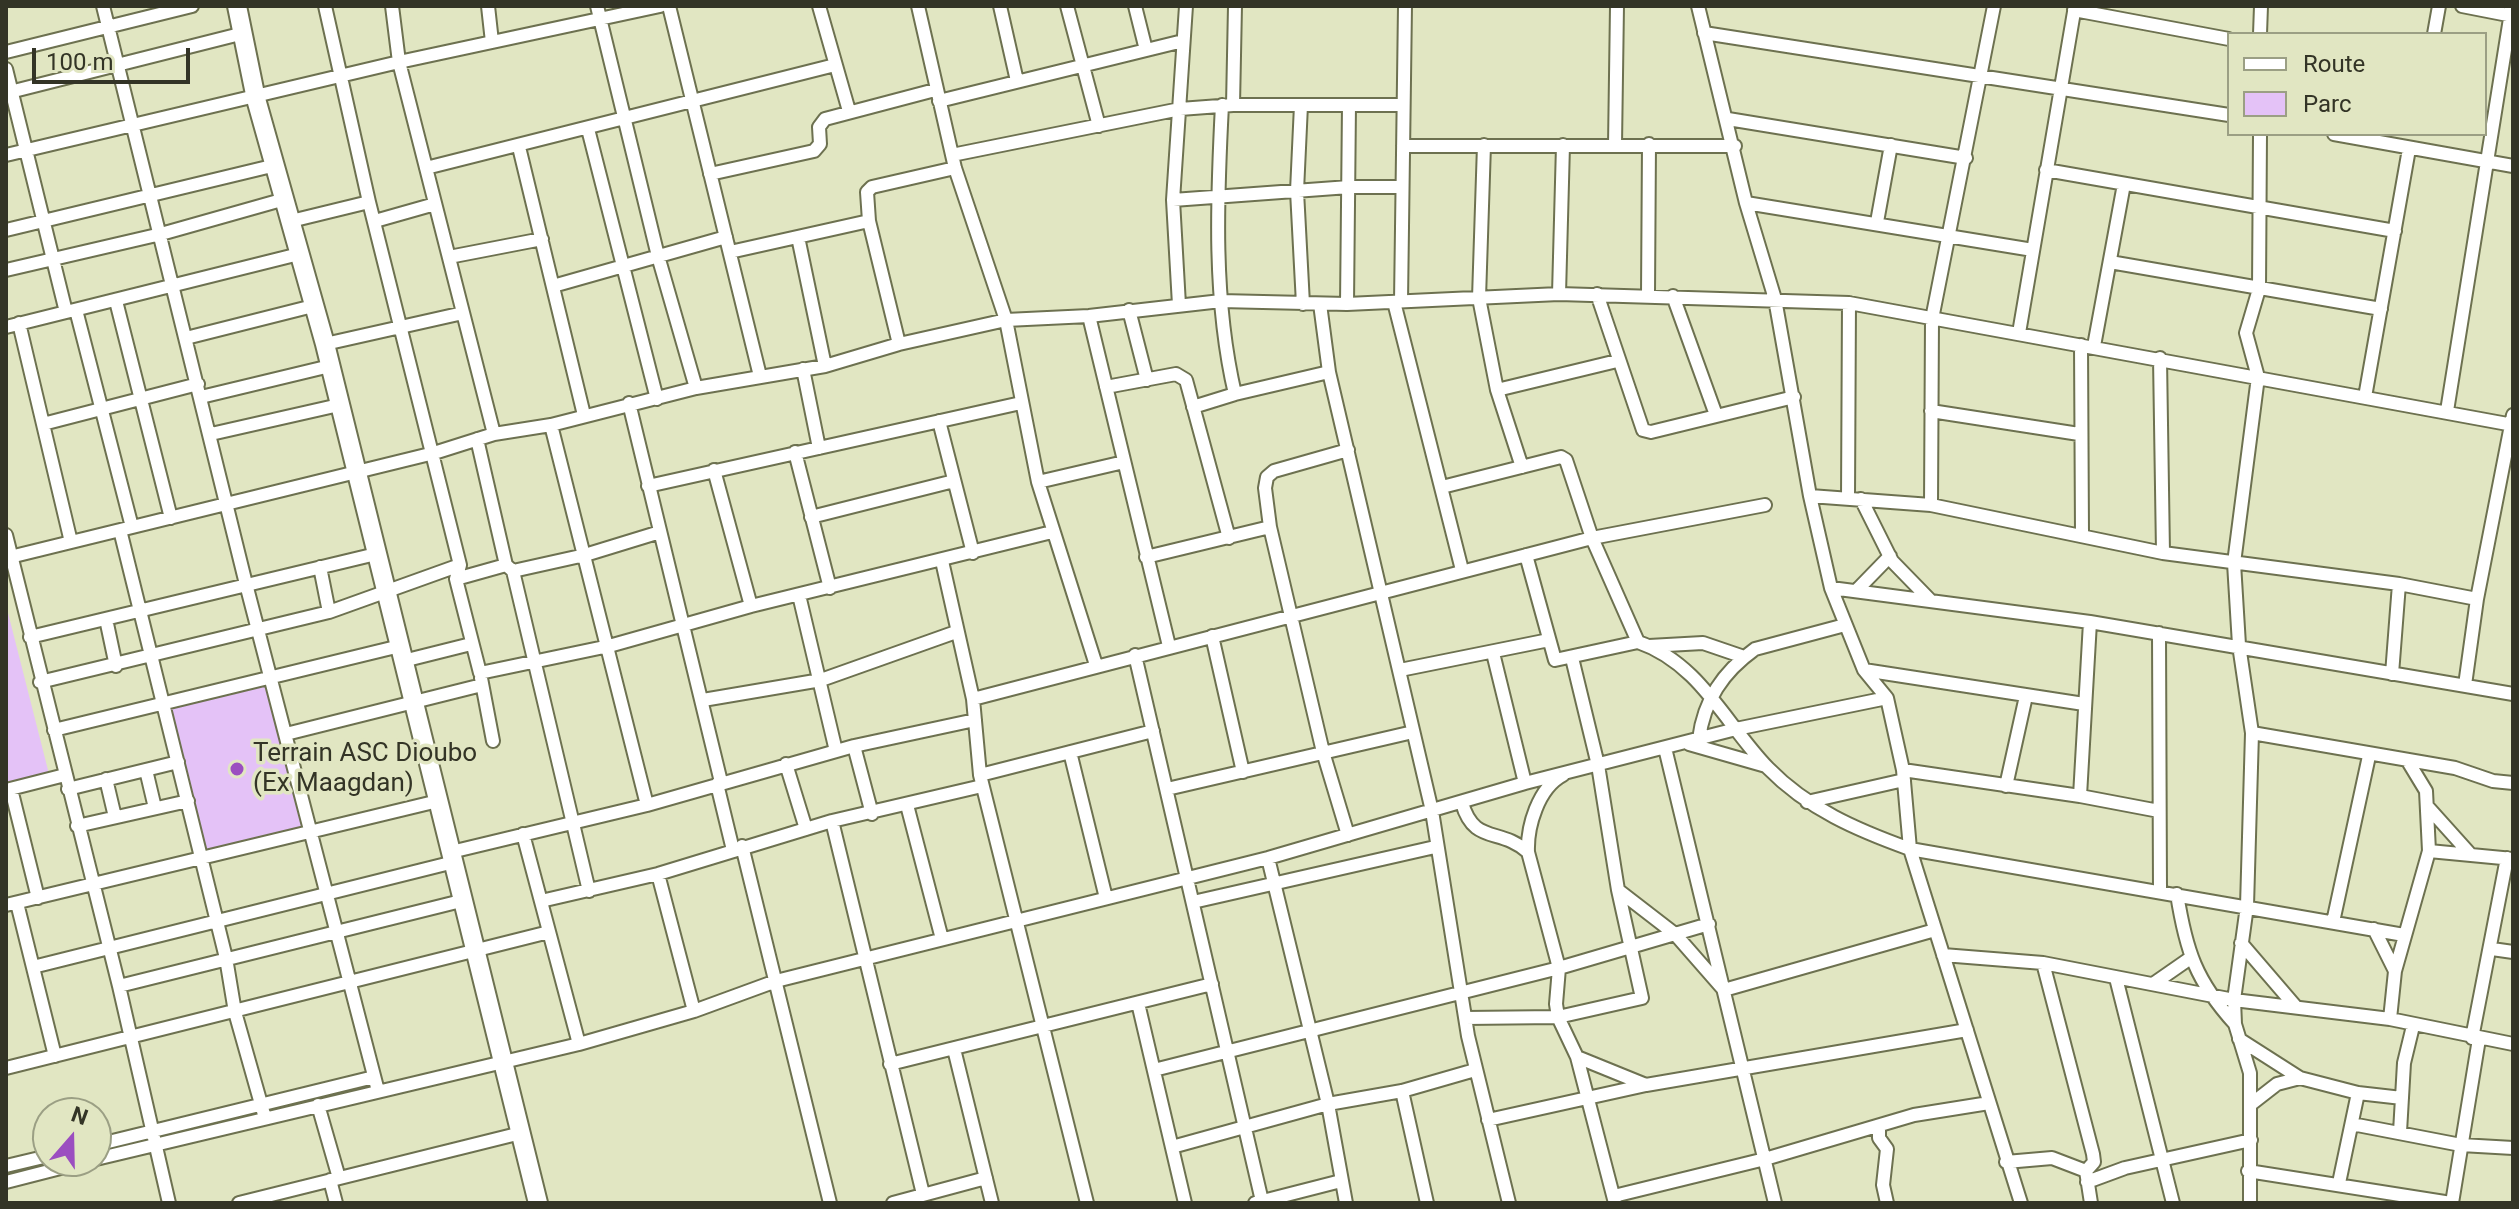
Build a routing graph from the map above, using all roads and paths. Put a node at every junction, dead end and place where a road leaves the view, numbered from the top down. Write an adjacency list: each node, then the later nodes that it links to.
1 (103, 6): 27 (street)
2 (192, 6): 27 (street)
3 (237, 6): 30 (main road)
4 (325, 6): 43 (street)
5 (392, 6): 37 (street)
6 (488, 6): 34 (street)
7 (597, 6): 26 (street)
8 (660, 6): 26 (street)
9 (669, 6): 51 (street)
10 (819, 6): 39 (street)
11 (918, 6): 49 (street)
12 (1000, 6): 44 (street)
13 (1067, 6): 40 (street)
14 (1135, 6): 35 (street)
15 (1186, 6): 33 (street)
16 (1235, 6): 52 (street)
17 (1405, 6): 55 (street)
18 (1617, 6): 69 (street)
19 (1698, 6): 31 (street)
20 (1994, 6): 42 (street)
21 (2261, 6): 28 (street)
22 (2439, 6): 29 (street)
23 (2462, 6): 25 (street)
24 (2074, 8): 32 (street); 47 (street)
25 (2512, 12): 46 (street)
26 (600, 20): 34 (street); 59 (street)
27 (109, 28): 36 (street); 38 (street)
28 (2260, 32)
29 (2434, 32)
30 (244, 33): 38 (street); 50 (main road)
31 (1704, 33): 42 (street); 60 (street)
32 (2227, 39)
33 (1183, 41): 35 (street); 56 (street)
34 (492, 42): 37 (street)
35 (1146, 50): 40 (street)
36 (6, 52)
37 (399, 62): 43 (street); 82 (street)
38 (118, 65): 48 (street); 61 (street)
39 (835, 65): 51 (street); 57 (street)
40 (1082, 65): 44 (street); 62 (street)
41 (6, 69): 48 (street)
42 (1981, 76): 47 (street); 77 (street)
43 (342, 77): 50 (street); 93 (street)
44 (1017, 81): 49 (street)
45 (2487, 82): 46 (street)
46 (2499, 85): 78 (street)
47 (2060, 89): 58 (street); 83 (street)
48 (9, 93): 75 (street)
49 (937, 96): 57 (street); 79 (street)
50 (256, 99): 61 (street); 80 (main road)
51 (692, 101): 59 (street); 84 (street)
52 (1228, 105): 53 (street); 56 (street); 91 (street)
53 (1301, 105): 54 (street); 88 (street)
54 (1349, 105): 55 (street); 86 (street)
55 (1403, 105): 71 (street)
56 (1180, 109): 62 (street); 92 (street)
57 (849, 111): 84 (street)
58 (2227, 115)
59 (624, 119): 63 (street); 112 (street)
60 (1728, 119): 70 (street); 72 (street)
61 (133, 126): 75 (street); 89 (street)
62 (1099, 126): 79 (street)
63 (588, 129): 73 (street); 116 (street)
64 (2260, 136): 96 (street)
65 (2344, 136): 74 (street)
66 (1649, 144): 69 (street); 72 (street); 123 (street)
67 (1484, 145): 68 (street); 71 (street); 125 (street)
68 (1563, 145): 69 (street); 121 (street)
69 (1615, 145)
70 (1891, 145): 77 (street); 101 (street)
71 (1403, 146): 87 (street)
72 (1735, 146): 94 (street)
73 (519, 147): 82 (street); 108 (street)
74 (2409, 149): 78 (street); 103 (street)
75 (26, 151): 76 (street); 100 (street)
76 (6, 155)
77 (1966, 158): 104 (street)
78 (2487, 161): 81 (street); 174 (street)
79 (953, 162): 99 (street); 142 (street)
80 (276, 165): 89 (street); 90 (main road)
81 (2513, 166)
82 (426, 168): 95 (street)
83 (2046, 170): 85 (street); 109 (street)
84 (710, 174): 106 (street)
85 (2124, 184): 96 (street); 115 (street)
86 (1349, 187): 87 (street); 88 (street); 133 (street)
87 (1400, 187): 129 (street)
88 (1297, 191): 91 (street); 131 (street)
89 (151, 197): 100 (street); 105 (street)
90 (285, 199): 97 (main road); 105 (street)
91 (1217, 199): 92 (street); 128 (street)
92 (1173, 200): 134 (street)
93 (369, 202): 97 (street); 98 (street)
94 (1746, 203): 101 (street); 126 (street)
95 (435, 204): 98 (street); 113 (street)
96 (2259, 209): 103 (street); 120 (street)
97 (291, 221): 111 (main road)
98 (375, 221): 144 (street)
99 (869, 221): 107 (street); 148 (street)
100 (44, 222): 102 (street); 114 (street)
101 (1877, 222): 104 (street)
102 (6, 230)
103 (2395, 231): 136 (street)
104 (1949, 233): 109 (street); 141 (street)
105 (161, 234): 114 (street); 119 (street)
106 (726, 237): 110 (street); 112 (street)
107 (798, 237): 110 (street); 153 (street)
108 (542, 239): 113 (street); 118 (street)
109 (2033, 250): 145 (street)
110 (730, 252): 156 (street)
111 (299, 254): 119 (street); 135 (main road)
112 (658, 256): 116 (street); 160 (street)
113 (449, 257): 139 (street)
114 (53, 261): 117 (street); 138 (street)
115 (2110, 262): 120 (street); 149 (street)
116 (625, 266): 118 (street); 167 (street)
117 (6, 270)
118 (553, 286): 175 (street)
119 (174, 287): 127 (street); 146 (street)
120 (2259, 289): 136 (street); 157 (street)
121 (1559, 294): 122 (street); 125 (street)
122 (1597, 294): 123 (street); 151 (street)
123 (1648, 294): 124 (street)
124 (1673, 296): 126 (street); 176 (street)
125 (1479, 298): 129 (street); 161 (street)
126 (1775, 299): 130 (street); 164 (street)
127 (116, 301): 138 (street); 166 (street)
128 (1221, 301): 131 (street); 134 (street); 163 (street)
129 (1397, 301): 133 (street); 196 (street)
130 (1849, 303): 141 (street); 198 (street)
131 (1303, 304): 132 (street)
132 (1320, 304): 133 (street); 155 (street)
133 (1347, 304)
134 (1179, 305): 137 (street)
135 (313, 306): 146 (street); 147 (main road)
136 (2381, 309): 165 (street)
137 (1129, 310): 140 (street); 158 (street)
138 (71, 311): 143 (street); 172 (street)
139 (463, 313): 144 (street); 182 (street)
140 (1089, 316): 142 (street); 159 (street)
141 (1932, 319): 145 (street); 173 (street)
142 (1006, 320): 148 (street); 169 (street)
143 (12, 325): 179 (street)
144 (401, 329): 147 (street); 188 (street)
145 (2019, 333): 149 (street)
146 (186, 338): 162 (street)
147 (325, 344): 152 (main road)
148 (899, 344): 153 (street)
149 (2087, 346): 150 (street); 183 (street)
150 (2160, 358): 157 (street); 214 (street)
151 (1617, 361): 161 (street); 176 (street)
152 (330, 366): 162 (street); 170 (main road)
153 (825, 366): 154 (street)
154 (803, 369): 156 (street); 185 (street)
155 (1329, 372): 163 (street); 186 (street)
156 (760, 376): 160 (street)
157 (2258, 377): 165 (street); 222 (street)
158 (1147, 380): 159 (street); 171 (street)
159 (1106, 387): 189 (street)
160 (696, 388): 167 (street)
161 (1497, 390): 190 (street)
162 (200, 391): 166 (street); 181 (street)
163 (1235, 394): 171 (street)
164 (1794, 397): 176 (street); 197 (street)
165 (2365, 397): 174 (street)
166 (141, 399): 172 (street); 203 (street)
167 (657, 399): 168 (street)
168 (629, 403): 175 (street); 195 (street)
169 (1021, 403): 177 (street); 194 (street)
170 (339, 405): 181 (street); 192 (main road)
171 (1193, 407): 210 (street)
172 (101, 409): 179 (street); 205 (street)
173 (1931, 411): 183 (street); 201 (street)
174 (2447, 411): 178 (street)
175 (584, 415): 180 (street)
176 (1716, 415)
177 (939, 421): 185 (street); 193 (street)
178 (2512, 422): 236 (street)
179 (43, 424): 212 (street)
180 (551, 425): 182 (street); 216 (street)
181 (211, 434): 199 (street)
182 (494, 434): 184 (street)
183 (2079, 434): 208 (street)
184 (477, 439): 188 (street); 225 (street)
185 (819, 448): 187 (street)
186 (1348, 450): 204 (street); 232 (street)
187 (795, 452): 191 (street); 202 (street)
188 (434, 453): 192 (street); 223 (street)
189 (1124, 462): 194 (street); 219 (street)
190 (1522, 467): 196 (street); 211 (street)
191 (714, 470): 195 (street); 238 (street)
192 (356, 471): 199 (street); 215 (main road)
193 (954, 481): 202 (street); 213 (street)
194 (1038, 482): 207 (street)
195 (648, 486): 206 (street)
196 (1442, 487): 226 (street)
197 (1810, 496): 198 (street); 231 (street)
198 (1855, 498): 201 (street); 218 (street)
199 (228, 503): 203 (street); 228 (street)
200 (1765, 505): 211 (street)
201 (1931, 505): 208 (street)
202 (811, 517): 230 (street)
203 (171, 518): 205 (street)
204 (1270, 527): 210 (street); 241 (street)
205 (126, 529): 212 (street); 239 (street)
206 (660, 532): 216 (street); 244 (street)
207 (1052, 532): 213 (street); 264 (street)
208 (2082, 534): 214 (street)
209 (6, 535): 220 (street)
210 (1229, 538): 219 (street)
211 (1592, 538): 217 (street); 253 (street)
212 (71, 542): 220 (street)
213 (973, 553): 221 (street)
214 (2163, 553): 222 (street)
215 (376, 554): 224 (street); 234 (main road)
216 (585, 555): 225 (street); 255 (street)
217 (1526, 555): 226 (street); 251 (street)
218 (1890, 556): 233 (street); 237 (street)
219 (1146, 557): 256 (street)
220 (9, 558): 250 (street)
221 (942, 561): 230 (street); 247 (street)
222 (2234, 563): 229 (street); 254 (street)
223 (460, 565): 227 (street); 234 (street)
224 (320, 567): 228 (street); 240 (street)
225 (510, 568): 227 (street); 263 (street)
226 (1462, 570): 232 (street)
227 (456, 579): 252 (street)
228 (246, 584): 239 (street); 246 (street)
229 (2399, 584): 236 (street); 268 (street)
230 (830, 588): 235 (street)
231 (1831, 588): 233 (street); 245 (street)
232 (1382, 591): 241 (street); 266 (street)
233 (1856, 591): 237 (street)
234 (385, 595): 240 (street); 258 (main road)
235 (799, 595): 238 (street); 271 (street)
236 (2477, 599): 273 (street)
237 (1930, 600): 243 (street)
238 (751, 606): 244 (street)
239 (140, 611): 242 (street); 261 (street)
240 (329, 612): 246 (street)
241 (1291, 616): 249 (street); 297 (street)
242 (106, 619): 250 (street); 265 (street)
243 (2090, 622): 248 (street); 282 (street)
244 (683, 624): 255 (street); 279 (street)
245 (1845, 625): 260 (street); 267 (street)
246 (257, 629): 261 (street); 269 (street)
247 (956, 632): 271 (street); 278 (street)
248 (2159, 633): 254 (street); 328 (street)
249 (1212, 636): 256 (street); 305 (street)
250 (30, 637): 272 (street)
251 (1549, 640): 257 (street); 262 (street)
252 (471, 644): 258 (street); 270 (street)
253 (1644, 644): 260 (street); 262 (street); 275 (street)
254 (2239, 645): 268 (street); 288 (street)
255 (609, 646): 263 (street); 323 (street)
256 (1169, 646): 259 (street)
257 (1493, 653): 266 (street); 312 (street)
258 (402, 654): 269 (street); 280 (main road)
259 (1135, 655): 264 (street); 286 (street)
260 (1744, 657): 275 (street)
261 (150, 658): 265 (street); 281 (street)
262 (1572, 658): 302 (street)
263 (535, 661): 270 (street); 332 (street)
264 (1096, 665): 278 (street)
265 (116, 666): 272 (street)
266 (1400, 670): 287 (street)
267 (1864, 670): 276 (street); 277 (street)
268 (2392, 674): 273 (street)
269 (272, 679): 281 (street); 289 (street)
270 (481, 679): 280 (street); 291 (street)
271 (821, 680): 279 (street); 295 (street)
272 (40, 682): 285 (street)
273 (2465, 685): 274 (street)
274 (2513, 694)
275 (1711, 695): 284 (street); 290 (street)
276 (2026, 696): 282 (street); 314 (street)
277 (1887, 698): 284 (street); 308 (street)
278 (973, 699): 283 (street)
279 (703, 700): 311 (street)
280 (413, 702): 289 (street); 320 (main road)
281 (164, 704): 285 (street); 299 (street)
282 (2084, 704): 318 (street)
283 (975, 720): 293 (street); 310 (street)
284 (1736, 729): 290 (street); 303 (street)
285 (54, 730): 307 (street)
286 (1153, 731): 296 (street); 316 (street)
287 (1413, 732): 297 (street); 327 (street)
288 (2252, 733): 298 (street); 364 (street)
289 (286, 734): 335 (street)
290 (1699, 739): 292 (street)
291 (493, 741)
292 (1682, 743): 294 (street); 303 (street)
293 (854, 746): 295 (street); 329 (street)
294 (1665, 748): 302 (street); 369 (street)
295 (836, 751): 301 (street)
296 (1070, 752): 310 (street); 358 (street)
297 (1323, 752): 305 (street); 337 (street)
298 (2369, 756): 300 (street); 368 (street)
299 (178, 762): 304 (street); 319 (street)
300 (2409, 763): 313 (street); 325 (street)
301 (786, 764): 311 (street); 334 (street)
302 (1598, 765): 306 (street); 352 (street)
303 (1766, 766): 321 (street)
304 (146, 770): 309 (street); 326 (street)
305 (1243, 772): 316 (street)
306 (1567, 773): 312 (street); 342 (street)
307 (65, 775): 315 (street); 317 (street)
308 (1903, 775): 314 (street); 321 (street); 340 (street)
309 (106, 779): 315 (street); 330 (street)
310 (981, 781): 324 (street); 367 (street)
311 (719, 783): 323 (street); 339 (street)
312 (1525, 783): 322 (street)
313 (2513, 783)
314 (2006, 786): 318 (street)
315 (68, 789): 333 (street)
316 (1167, 789): 349 (street)
317 (9, 790): 357 (street)
318 (2080, 796): 328 (street)
319 (188, 801): 326 (street); 345 (street)
320 (438, 801): 335 (street); 344 (main road)
321 (1807, 802): 340 (street)
322 (1462, 803): 327 (street); 342 (street)
323 (647, 805): 332 (street)
324 (907, 805): 329 (street); 376 (street)
325 (2427, 806): 341 (street); 343 (street)
326 (155, 808): 330 (street)
327 (1432, 811): 337 (street); 338 (street)
328 (2159, 811): 354 (street)
329 (872, 814): 331 (street)
330 (115, 817): 333 (street)
331 (832, 821): 334 (street); 385 (street)
332 (571, 822): 336 (street); 353 (street)
333 (77, 826): 350 (street)
334 (806, 829): 339 (street)
335 (310, 832): 345 (street); 355 (street)
336 (523, 834): 344 (street); 361 (street)
337 (1348, 835): 346 (street)
338 (1435, 847): 351 (street); 398 (street)
339 (738, 848): 348 (street); 392 (street)
340 (1910, 849): 354 (street); 371 (street)
341 (2429, 851): 343 (street); 375 (street)
342 (1528, 852): 389 (street)
343 (2471, 855): 347 (street)
344 (452, 857): 355 (street); 360 (main road)
345 (200, 858): 350 (street); 366 (street)
346 (1268, 858): 349 (street); 351 (street)
347 (2510, 859): 380 (street)
348 (658, 874): 353 (street); 403 (street)
349 (1187, 877): 358 (street); 362 (street)
350 (91, 884): 357 (street); 379 (street)
351 (1272, 884): 362 (street); 412 (street)
352 (1618, 890): 374 (street); 378 (street)
353 (589, 891): 361 (street)
354 (2160, 891): 356 (street)
355 (326, 894): 366 (street); 372 (street)
356 (2177, 894): 359 (street); 365 (street)
357 (38, 898): 363 (street)
358 (1106, 898): 367 (street)
359 (2202, 898): 364 (street); 365 (street)
360 (465, 900): 372 (street); 381 (main road)
361 (541, 901): 373 (street)
362 (1193, 902): 394 (street)
363 (12, 904): 388 (street)
364 (2247, 906): 368 (street); 377 (street)
365 (2181, 919): 386 (street)
366 (214, 921): 379 (street); 384 (street)
367 (1017, 922): 376 (street); 410 (street)
368 (2333, 922): 370 (street)
369 (1709, 924): 374 (street); 397 (street)
370 (2374, 929): 375 (street); 390 (street)
371 (1935, 930): 383 (street); 397 (street)
372 (337, 931): 384 (street); 393 (street)
373 (549, 932): 381 (street); 416 (street)
374 (1675, 934): 378 (street); 397 (street)
375 (2404, 935): 390 (street)
376 (942, 939): 385 (street)
377 (2241, 943): 400 (street); 402 (street)
378 (1629, 946): 389 (street); 405 (street)
379 (107, 948): 388 (street); 396 (street)
380 (2492, 949): 382 (street); 413 (street)
381 (476, 952): 393 (street); 422 (main road)
382 (2513, 952)
383 (1943, 955): 387 (street); 411 (street)
384 (226, 958): 396 (street); 404 (street)
385 (867, 958): 392 (street); 423 (street)
386 (2189, 959): 395 (street); 399 (street)
387 (2043, 963): 391 (street); 462 (street)
388 (33, 967): 420 (street)
389 (1559, 968): 398 (street); 405 (street)
390 (2395, 971): 407 (street)
391 (2116, 978): 395 (street); 458 (street)
392 (776, 981): 403 (street); 476 (street)
393 (348, 984): 404 (street); 428 (street)
394 (1212, 984): 401 (street); 419 (street)
395 (2153, 984): 399 (street)
396 (119, 986): 414 (street)
397 (1724, 990): 425 (street)
398 (1460, 993): 406 (street); 412 (street)
399 (2209, 996): 400 (street); 408 (street)
400 (2234, 1000): 402 (street); 408 (street)
401 (1138, 1003): 410 (street); 426 (street)
402 (2296, 1007): 407 (street)
403 (694, 1011): 416 (street)
404 (235, 1012): 414 (street); 436 (street)
405 (1558, 1017): 406 (street); 421 (street)
406 (1465, 1018): 427 (street)
407 (2390, 1019): 409 (street)
408 (2235, 1024): 415 (street)
409 (2413, 1026): 413 (street); 434 (street)
410 (1043, 1027): 418 (street); 479 (street)
411 (1967, 1030): 425 (street); 437 (street)
412 (1309, 1032): 419 (street); 438 (street)
413 (2476, 1038): 417 (street); 451 (street)
414 (129, 1039): 420 (street); 448 (street)
415 (2239, 1039): 429 (street); 440 (street)
416 (579, 1044): 422 (street)
417 (2513, 1044)
418 (954, 1049): 423 (street); 463 (street)
419 (1227, 1050): 426 (street); 445 (street)
420 (55, 1056): 424 (street)
421 (1577, 1057): 430 (street); 435 (street)
422 (502, 1061): 431 (street); 447 (main road)
423 (890, 1064): 468 (street)
424 (6, 1068)
425 (1744, 1069): 430 (street); 455 (street)
426 (1154, 1070): 452 (street)
427 (1475, 1070): 432 (street); 442 (street)
428 (374, 1077): 431 (street); 436 (street)
429 (2300, 1078): 433 (street); 440 (street)
430 (1646, 1085): 435 (street)
431 (378, 1091): 439 (street)
432 (1402, 1091): 438 (street); 482 (street)
433 (2358, 1093): 434 (street); 443 (street)
434 (2402, 1098): 446 (street)
435 (1588, 1100): 442 (street); 470 (street)
436 (261, 1103): 441 (street); 448 (street)
437 (1989, 1103): 444 (street); 457 (street)
438 (1328, 1104): 445 (street); 465 (street)
439 (318, 1105): 441 (street); 464 (street)
440 (2250, 1105): 449 (street)
441 (265, 1118): 448 (street)
442 (1488, 1120): 483 (street)
443 (2352, 1124): 446 (street); 467 (street)
444 (1879, 1126): 455 (street); 485 (street)
445 (1246, 1129): 452 (street); 471 (street)
446 (2400, 1132): 451 (street)
447 (521, 1133): 464 (street); 475 (main road)
448 (152, 1138): 450 (street); 454 (street); 472 (street)
449 (2251, 1140): 458 (street); 460 (street)
450 (112, 1143)
451 (2461, 1145): 453 (street); 490 (street)
452 (1172, 1147): 480 (street)
453 (2513, 1148)
454 (112, 1153)
455 (1765, 1159): 470 (street); 484 (street)
456 (32, 1160): 459 (street)
457 (2006, 1162): 462 (street); 486 (street)
458 (2163, 1162): 462 (street); 488 (street)
459 (6, 1166)
460 (2248, 1171): 467 (street); 489 (street)
461 (32, 1175): 466 (street)
462 (2087, 1177): 487 (street)
463 (986, 1178): 468 (street); 478 (street)
464 (335, 1179): 473 (street); 474 (street)
465 (1341, 1181): 471 (street); 481 (street)
466 (6, 1182)
467 (2339, 1183): 469 (street)
468 (923, 1194): 477 (street)
469 (2388, 1198): 490 (street)
470 (1615, 1199)
471 (1267, 1201)
472 (169, 1203)
473 (239, 1203)
474 (336, 1203)
475 (538, 1203)
476 (830, 1203)
477 (893, 1203)
478 (992, 1203)
479 (1087, 1203)
480 (1185, 1203)
481 (1346, 1203)
482 (1427, 1203)
483 (1509, 1203)
484 (1775, 1203)
485 (1887, 1203)
486 (2021, 1203)
487 (2091, 1203)
488 (2173, 1203)
489 (2250, 1203)
490 (2451, 1203)

